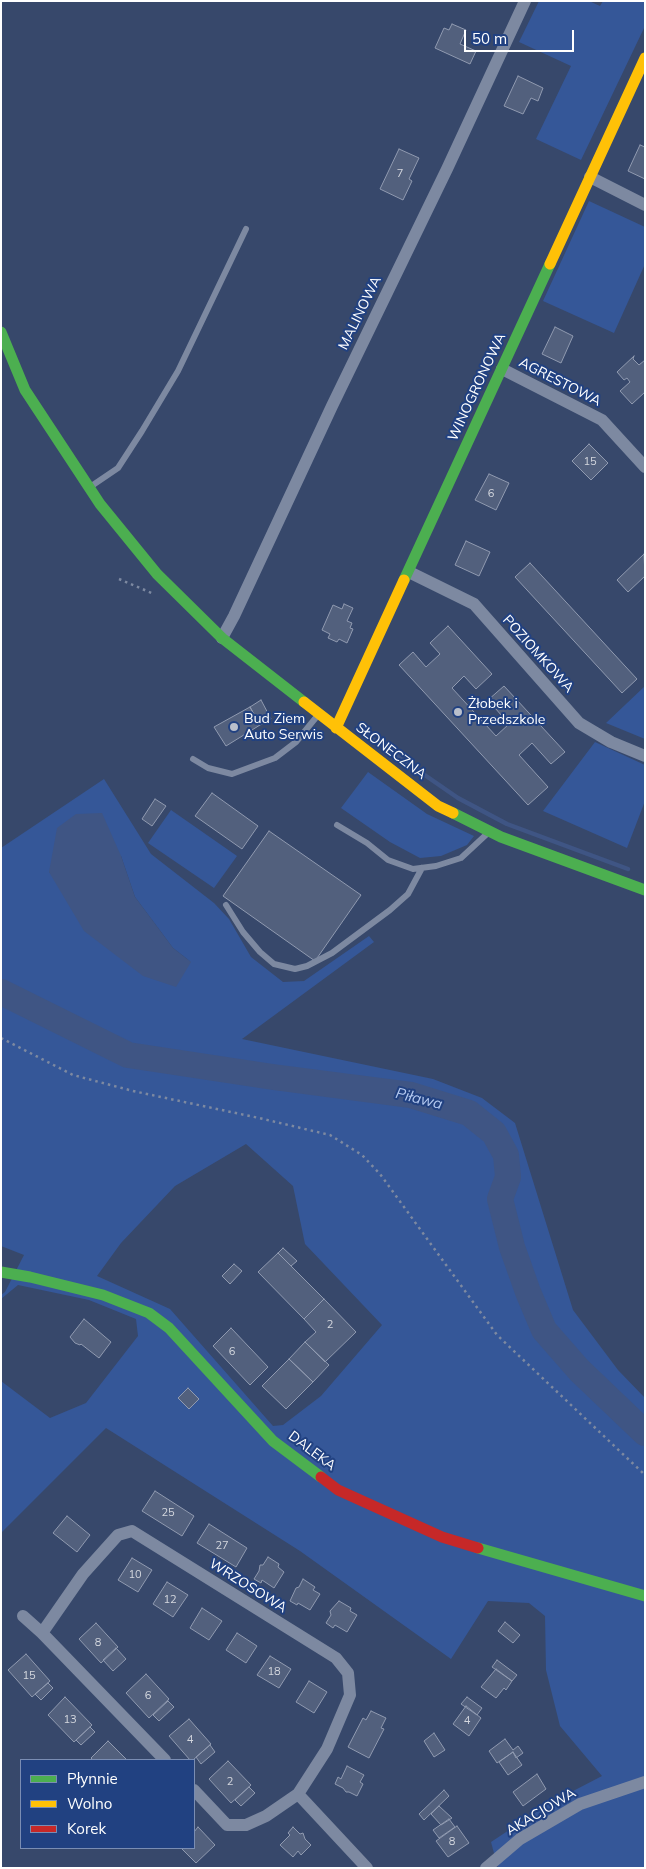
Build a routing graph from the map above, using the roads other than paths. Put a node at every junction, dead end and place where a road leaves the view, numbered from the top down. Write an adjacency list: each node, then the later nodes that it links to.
1 (525, 1): 11 (street, MALINOWA)
2 (645, 58): 3 (street, WINOGRONOWA)
3 (590, 177): 4 (street); 7 (street, WINOGRONOWA)
4 (645, 205)
5 (246, 230): 9 (lane)
6 (1, 332): 9 (street, SŁONECZNA)
7 (502, 369): 8 (street, AGRESTOWA); 10 (street, WINOGRONOWA)
8 (645, 467)
9 (89, 488): 11 (street, SŁONECZNA)
10 (409, 572): 13 (street, WINOGRONOWA); 14 (street, POZIOMKOWA)
11 (222, 638): 12 (street, SŁONECZNA)
12 (319, 714): 13 (street, SŁONECZNA); 15 (lane)
13 (336, 728): 17 (street, SŁONECZNA)
14 (645, 756)
15 (193, 759)
16 (337, 824): 18 (lane)
17 (490, 831): 18 (lane); 19 (street, SŁONECZNA)
18 (422, 868): 20 (lane)
19 (645, 890)
20 (226, 905)
21 (1, 1272): 22 (street, DALEKA)
22 (645, 1596)
23 (23, 1616): 24 (street)
24 (42, 1633): 25 (street); 28 (street, WRZOSOWA)
25 (164, 1759)
26 (645, 1782): 30 (street, AKACJOWA)
27 (195, 1791): 28 (street, WRZOSOWA)
28 (298, 1794): 29 (street)
29 (367, 1868)
30 (486, 1868)

